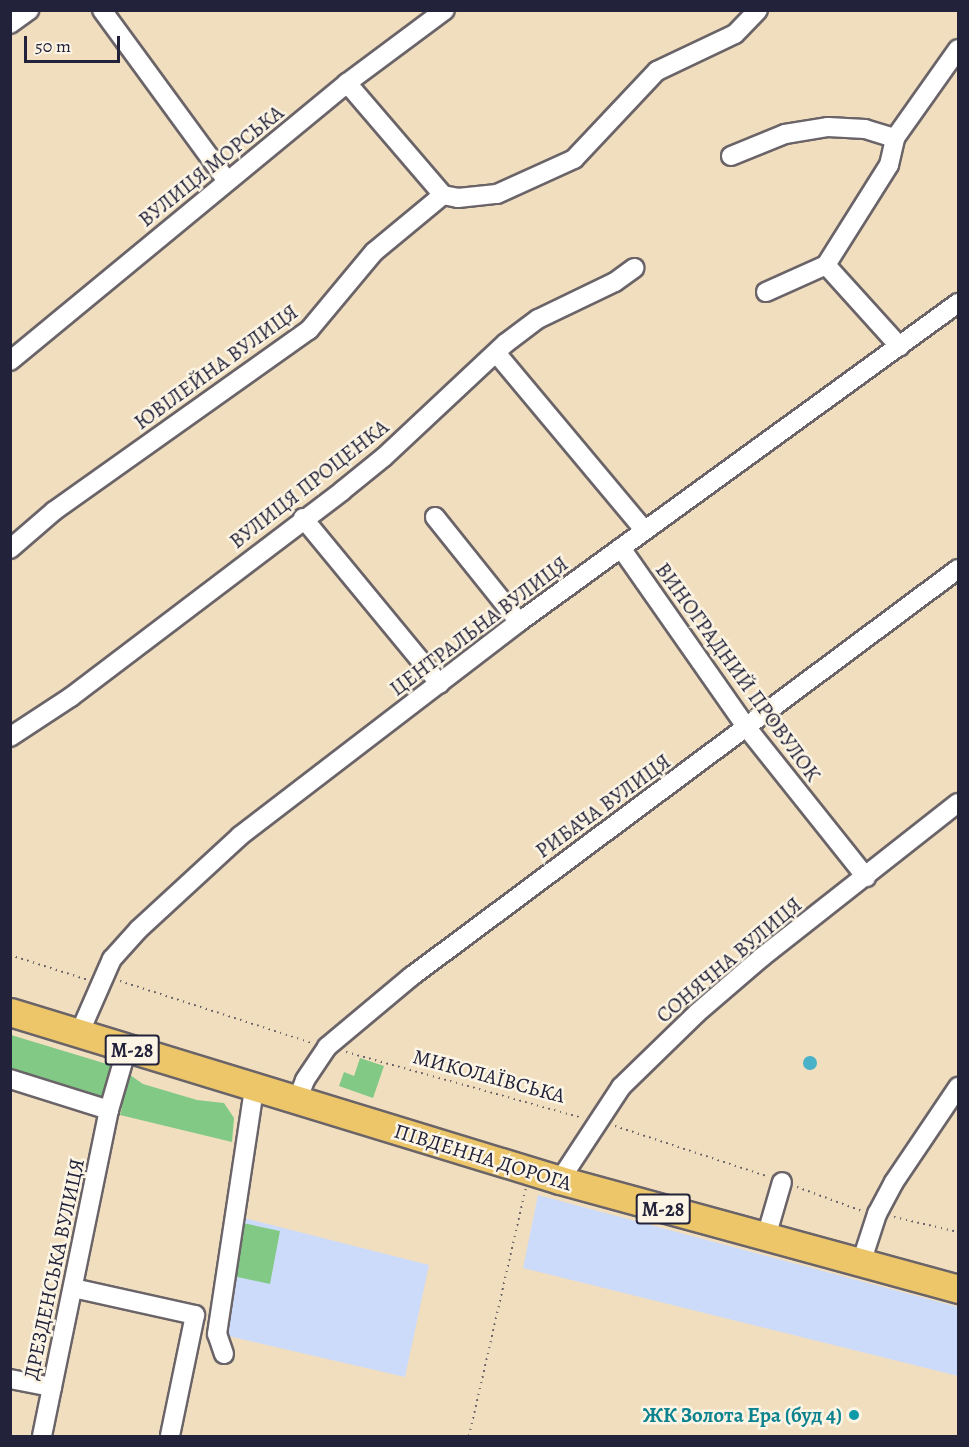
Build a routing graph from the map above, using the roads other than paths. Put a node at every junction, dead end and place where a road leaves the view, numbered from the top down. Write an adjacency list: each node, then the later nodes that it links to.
1 (29, 10): 5 (street)
2 (102, 10): 10 (street)
3 (445, 10): 7 (street, ВУЛИЦЯ МОРСЬКА)
4 (758, 10): 11 (street)
5 (10, 24)
6 (958, 49): 8 (street)
7 (347, 83): 10 (street, ВУЛИЦЯ МОРСЬКА); 11 (street)
8 (895, 138): 9 (street); 12 (street)
9 (731, 156)
10 (227, 181): 18 (street, ВУЛИЦЯ МОРСЬКА)
11 (443, 195): 23 (street, ЮВІЛЕЙНА ВУЛИЦЯ)
12 (826, 265): 14 (street); 16 (street)
13 (634, 268): 17 (street, ВУЛИЦЯ ПРОЦЕНКА)
14 (765, 292)
15 (958, 303): 16 (street, ЦЕНТРАЛЬНА ВУЛИЦЯ)
16 (900, 347): 21 (street, ЦЕНТРАЛЬНА ВУЛИЦЯ)
17 (497, 354): 20 (street, ВУЛИЦЯ ПРОЦЕНКА); 21 (street)
18 (10, 361)
19 (435, 517): 25 (street)
20 (303, 518): 26 (street); 28 (street, ВУЛИЦЯ ПРОЦЕНКА)
21 (644, 530): 22 (street, ЦЕНТРАЛЬНА ВУЛИЦЯ)
22 (621, 548): 25 (street, ЦЕНТРАЛЬНА ВУЛИЦЯ); 27 (street, ВИНОГРАДНИЙ ПРОВУЛОК)
23 (10, 549)
24 (958, 569): 27 (street, РИБАЧА ВУЛИЦЯ)
25 (519, 622): 26 (street, ЦЕНТРАЛЬНА ВУЛИЦЯ)
26 (440, 684): 32 (street, ЦЕНТРАЛЬНА ВУЛИЦЯ)
27 (747, 728): 30 (street, ВИНОГРАДНИЙ ПРОВУЛОК); 37 (street, РИБАЧА ВУЛИЦЯ)
28 (10, 737)
29 (958, 803): 30 (street, СОНЯЧНА ВУЛИЦЯ)
30 (866, 877): 39 (street, СОНЯЧНА ВУЛИЦЯ)
31 (10, 1012): 32 (highway, ПІВДЕННА ДОРОГА / М-28)
32 (79, 1034): 33 (highway, ПІВДЕННА ДОРОГА / М-28)
33 (127, 1048): 36 (highway, ПІВДЕННА ДОРОГА / М-28); 38 (street, ДРЕЗДЕНСЬКА ВУЛИЦЯ)
34 (10, 1079): 38 (street)
35 (958, 1087): 42 (street)
36 (254, 1088): 37 (highway, ПІВДЕННА ДОРОГА / М-28); 45 (street)
37 (297, 1101): 39 (highway, ПІВДЕННА ДОРОГА / М-28)
38 (109, 1110): 43 (street, ДРЕЗДЕНСЬКА ВУЛИЦЯ)
39 (560, 1180): 41 (highway, ПІВДЕННА ДОРОГА / М-28)
40 (782, 1182): 41 (street)
41 (766, 1237): 42 (highway, ПІВДЕННА ДОРОГА / М-28)
42 (861, 1263): 44 (highway, ПІВДЕННА ДОРОГА / М-28)
43 (73, 1288): 47 (street, ДРЕЗДЕНСЬКА ВУЛИЦЯ); 49 (street)
44 (958, 1289)
45 (224, 1354)
46 (10, 1379): 47 (street)
47 (52, 1387): 48 (street, ДРЕЗДЕНСЬКА ВУЛИЦЯ)
48 (42, 1437)
49 (170, 1437)

